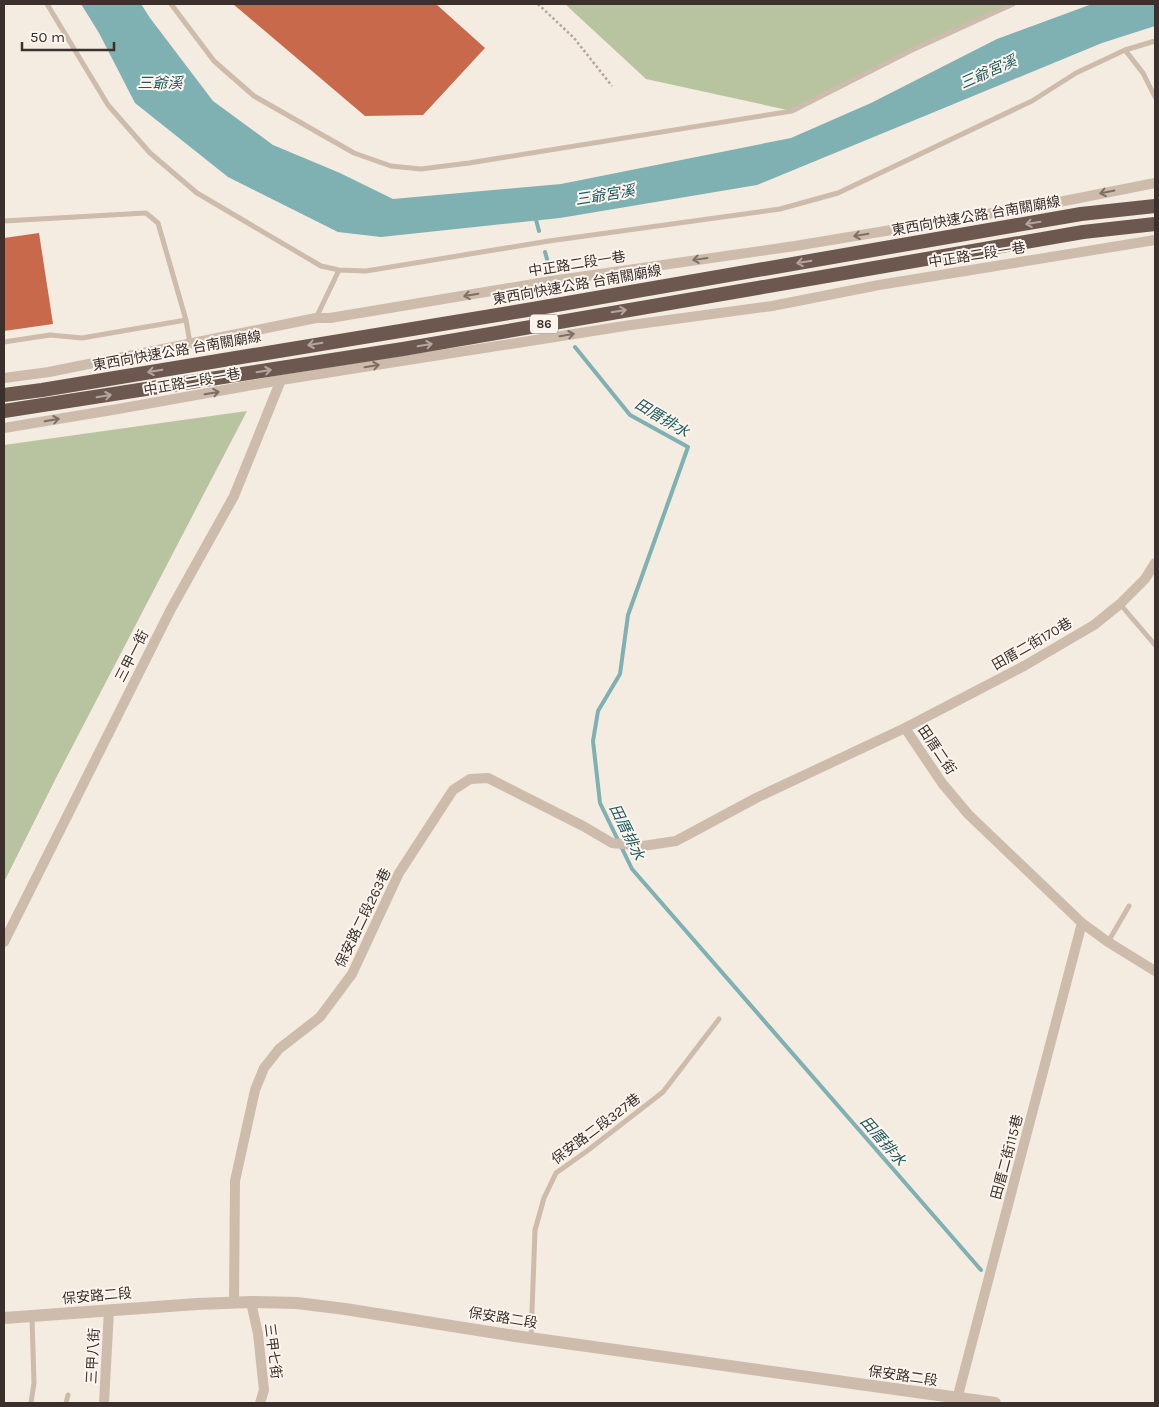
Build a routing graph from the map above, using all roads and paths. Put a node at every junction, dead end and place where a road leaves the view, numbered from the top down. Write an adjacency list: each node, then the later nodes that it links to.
1 (47, 4): 14 (lane)
2 (172, 4): 4 (lane)
3 (538, 4): 7 (path)
4 (1012, 4)
5 (1155, 41): 6 (lane)
6 (1125, 50): 8 (lane); 14 (lane)
7 (612, 86)
8 (1155, 97)
9 (1155, 183): 15 (street, 中正路二段一巷, one-way to 15)
10 (1155, 206): 21 (highway, 東西向快速公路 台南關廟線 / 86, one-way to 21)
11 (4, 221): 16 (lane)
12 (1155, 224): 22 (highway, 86, one-way to 12)
13 (1155, 240): 20 (street, 中正路二段一巷, one-way to 13)
14 (339, 270): 15 (lane)
15 (316, 318): 18 (street, 中正路二段一巷)
16 (186, 320): 17 (lane); 18 (lane)
17 (4, 342)
18 (190, 344): 19 (street, 中正路二段一巷)
19 (4, 378)
20 (281, 380): 23 (street, 中正路二段一巷, one-way to 20); 31 (street, 三甲一街)
21 (4, 395)
22 (4, 411)
23 (4, 428)
24 (1155, 563): 25 (street, 田厝二街170巷)
25 (1120, 604): 26 (lane); 27 (street, 田厝二街170巷)
26 (1155, 644)
27 (905, 728): 28 (street, 田厝二街); 30 (street, 田厝二街)
28 (617, 843): 35 (street, 保安路二段263巷)
29 (1129, 906): 32 (lane)
30 (1082, 923): 32 (street, 田厝二街); 42 (street, 田厝二街115巷)
31 (4, 942)
32 (1108, 942): 33 (street, 田厝二街)
33 (1155, 971)
34 (719, 1018): 40 (lane, 保安路二段327巷)
35 (234, 1302): 36 (street, 保安路二段); 37 (street, 保安路二段)
36 (251, 1302): 40 (street, 保安路二段); 46 (street, 三甲七街)
37 (109, 1310): 38 (street, 保安路二段); 45 (street, 三甲八街)
38 (32, 1316): 39 (street, 保安路二段); 43 (lane)
39 (4, 1318)
40 (531, 1338): 42 (street, 保安路二段)
41 (68, 1395): 44 (lane)
42 (956, 1401): 47 (street, 保安路二段)
43 (31, 1403)
44 (66, 1403)
45 (104, 1403)
46 (260, 1403)
47 (995, 1403)

